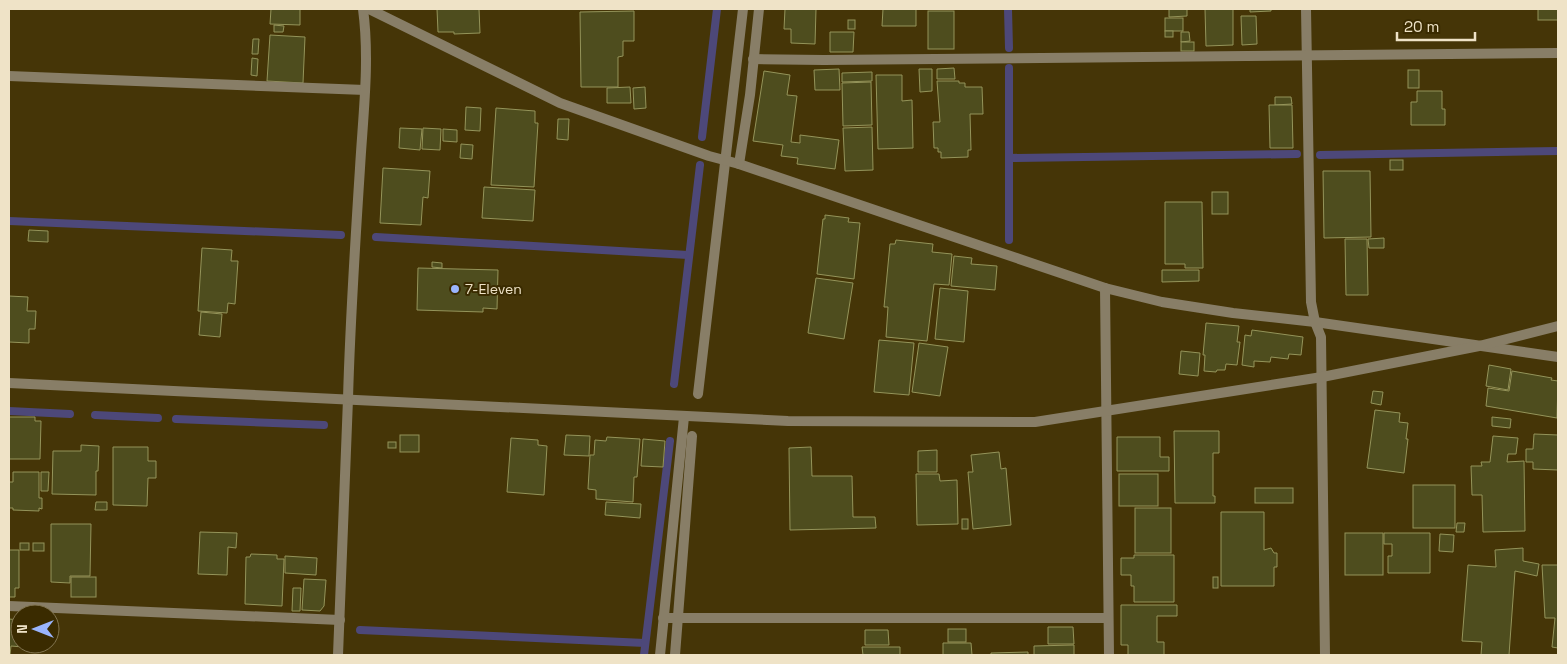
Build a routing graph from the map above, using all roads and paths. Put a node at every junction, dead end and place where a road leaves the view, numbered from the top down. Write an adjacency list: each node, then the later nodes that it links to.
1 (363, 9): 10 (street)
2 (369, 9): 11 (street)
3 (743, 9): 11 (street)
4 (759, 9): 8 (street)
5 (1306, 9): 7 (street)
6 (1558, 53): 7 (street)
7 (1307, 55): 8 (street); 14 (street)
8 (753, 59): 12 (street)
9 (9, 76): 10 (street)
10 (365, 90): 21 (street)
11 (725, 160): 12 (street); 20 (street)
12 (739, 164): 13 (street)
13 (1106, 288): 14 (street); 22 (street)
14 (1315, 322): 16 (street); 18 (street)
15 (1558, 326): 16 (street)
16 (1479, 346): 17 (street); 18 (street)
17 (1558, 357)
18 (1322, 377): 22 (street); 34 (street)
19 (9, 383): 21 (street)
20 (698, 394)
21 (348, 399): 23 (street); 29 (street)
22 (1106, 411): 23 (street); 28 (street)
23 (684, 417): 26 (street)
24 (692, 436): 27 (street)
25 (9, 606): 29 (street)
26 (663, 618): 27 (street); 31 (street)
27 (678, 618): 28 (street); 32 (street)
28 (1108, 618): 33 (street)
29 (340, 620): 30 (street)
30 (338, 655)
31 (660, 655)
32 (675, 655)
33 (1109, 655)
34 (1326, 655)

